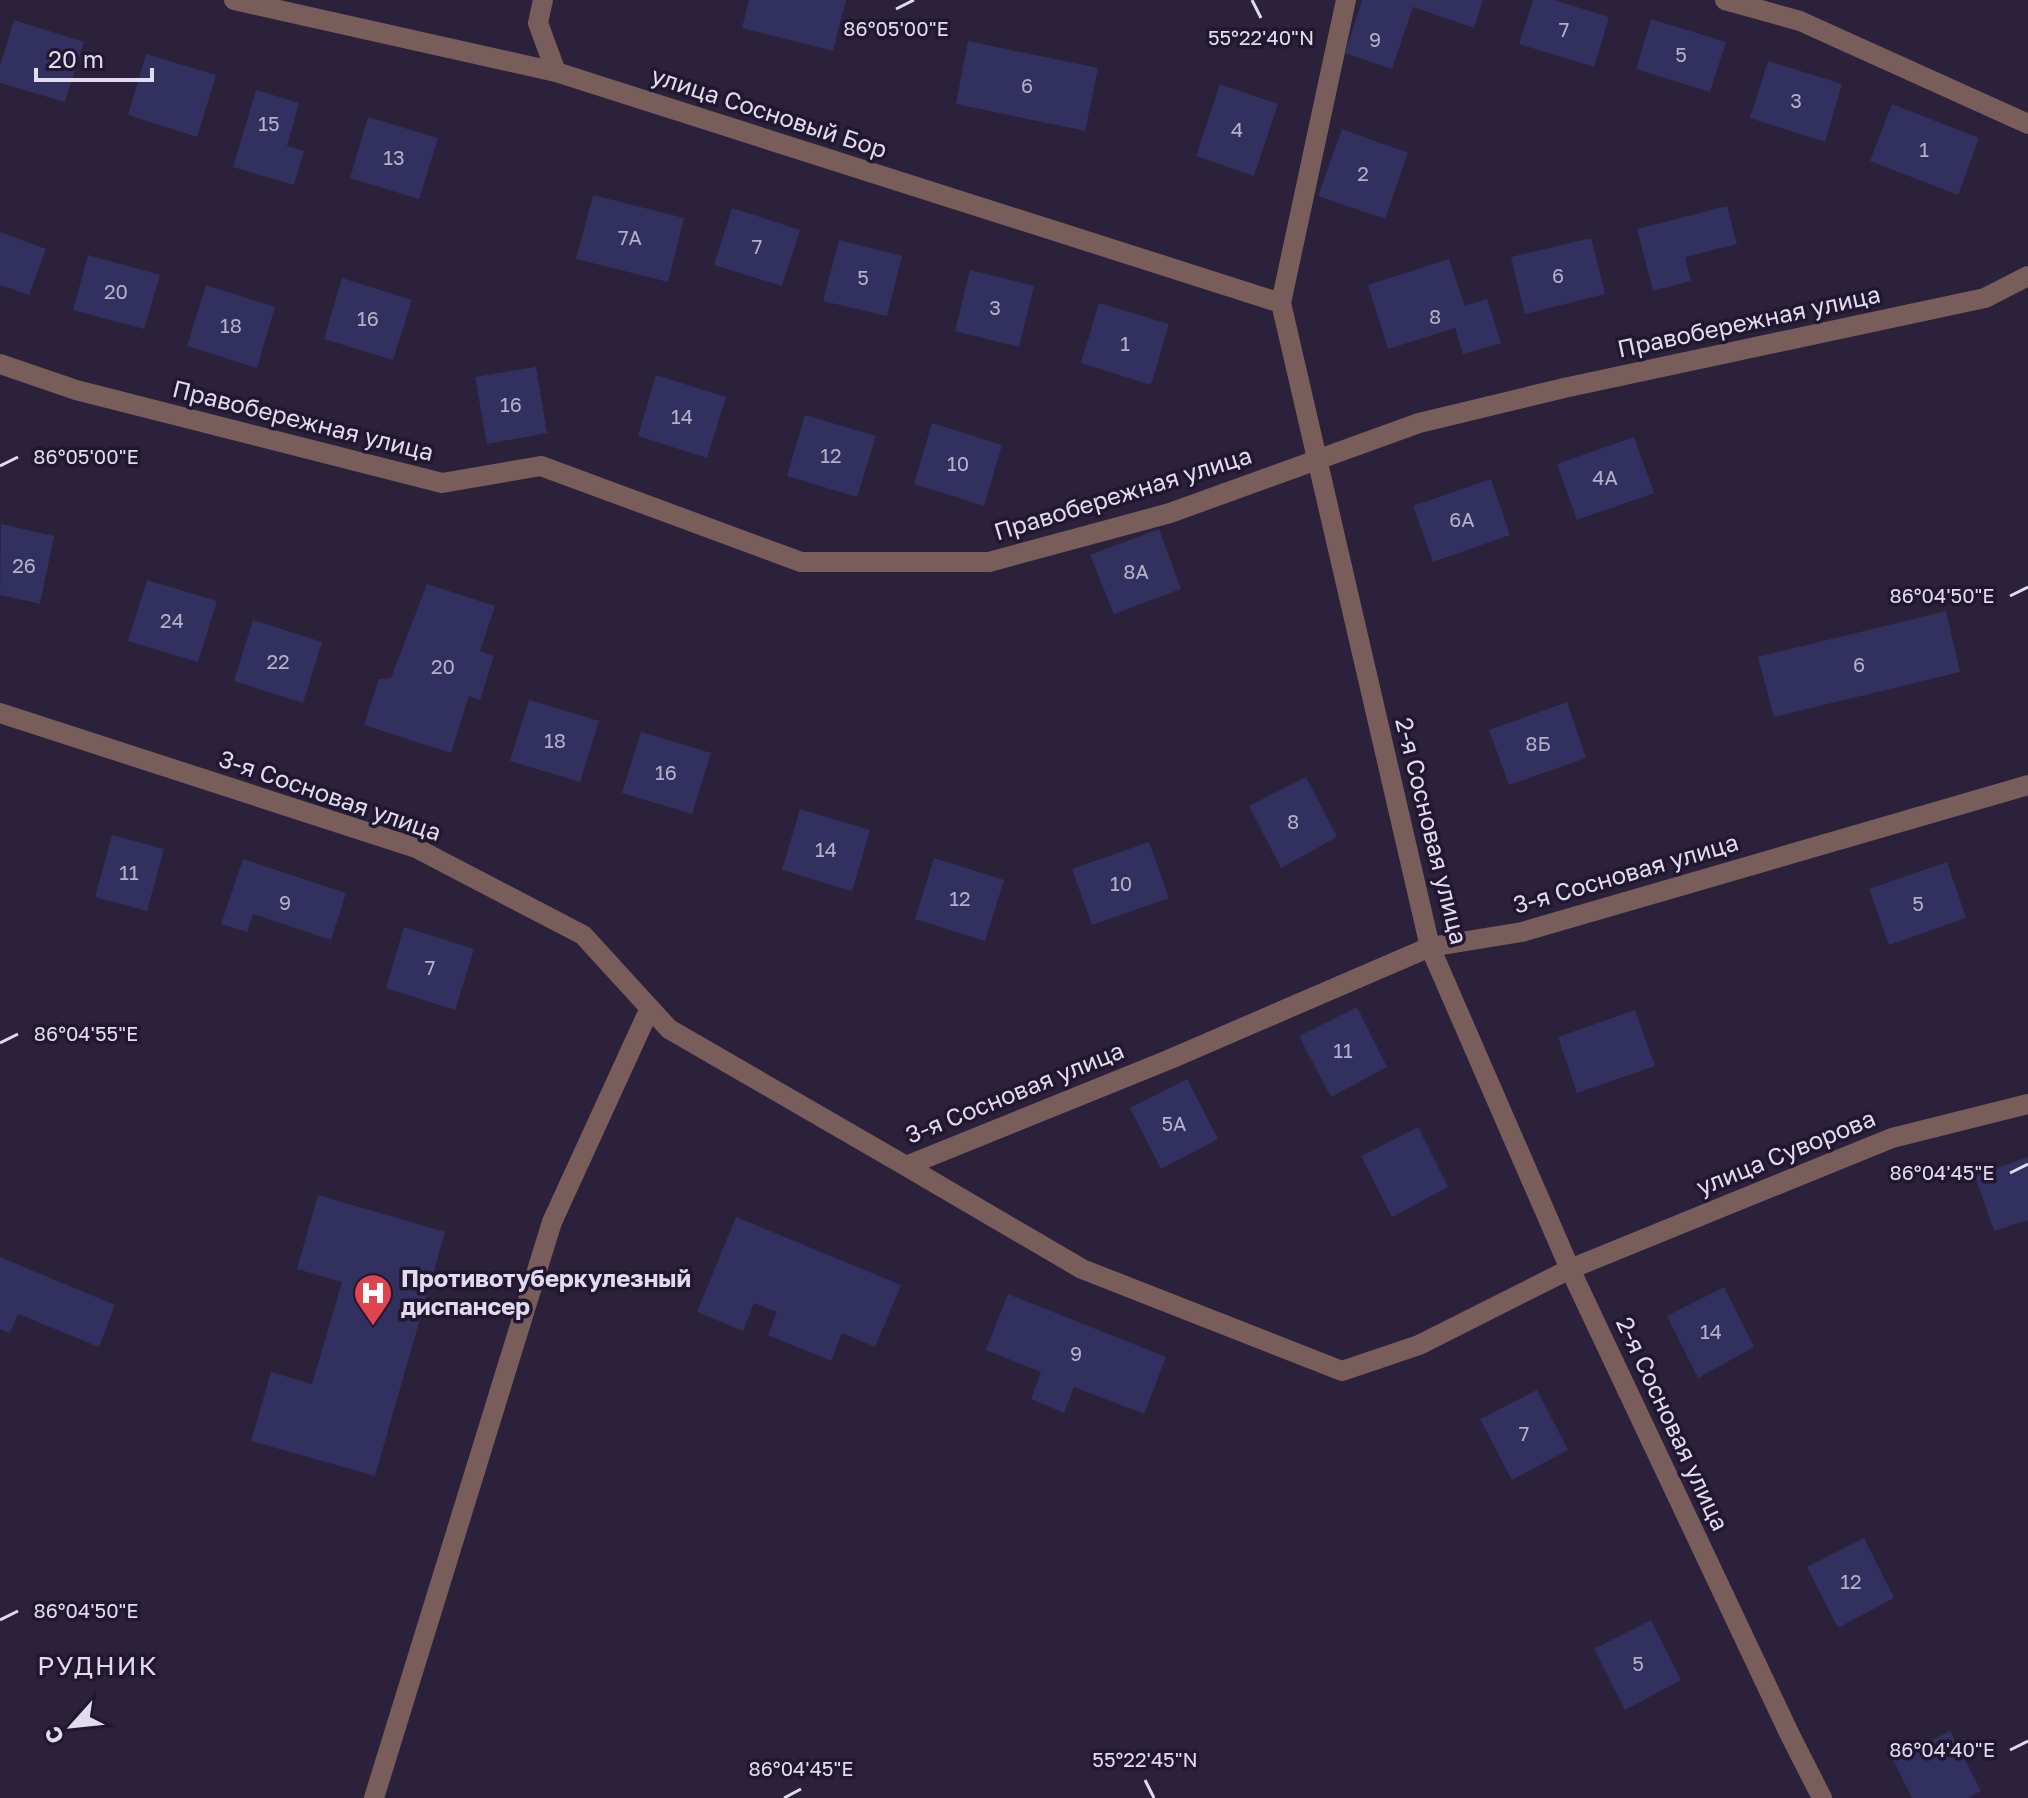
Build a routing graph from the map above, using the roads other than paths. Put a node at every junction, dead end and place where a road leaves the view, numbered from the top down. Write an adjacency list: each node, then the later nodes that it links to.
1 (234, 0): 5 (street, улица Сосновый Бор)
2 (543, 0): 5 (street)
3 (1346, 0): 8 (street, 2-я Сосновая улица)
4 (1725, 0): 6 (street)
5 (556, 72): 8 (street, улица Сосновый Бор)
6 (2028, 124)
7 (2028, 276): 10 (street, Правобережная улица)
8 (1281, 303): 10 (street, 2-я Сосновая улица)
9 (0, 364): 10 (street, Правобережная улица)
10 (1317, 460): 13 (street, 2-я Сосновая улица)
11 (0, 713): 14 (street, 3-я Сосновая улица)
12 (2028, 785): 13 (street, 3-я Сосновая улица)
13 (1430, 947): 16 (street, 3-я Сосновая улица); 17 (street, 2-я Сосновая улица)
14 (650, 1008): 16 (street, 3-я Сосновая улица); 18 (street)
15 (2028, 1104): 17 (street, улица Суворова)
16 (906, 1166): 17 (street, улица Суворова)
17 (1570, 1269): 19 (street, 2-я Сосновая улица)
18 (374, 1798)
19 (1822, 1798)

